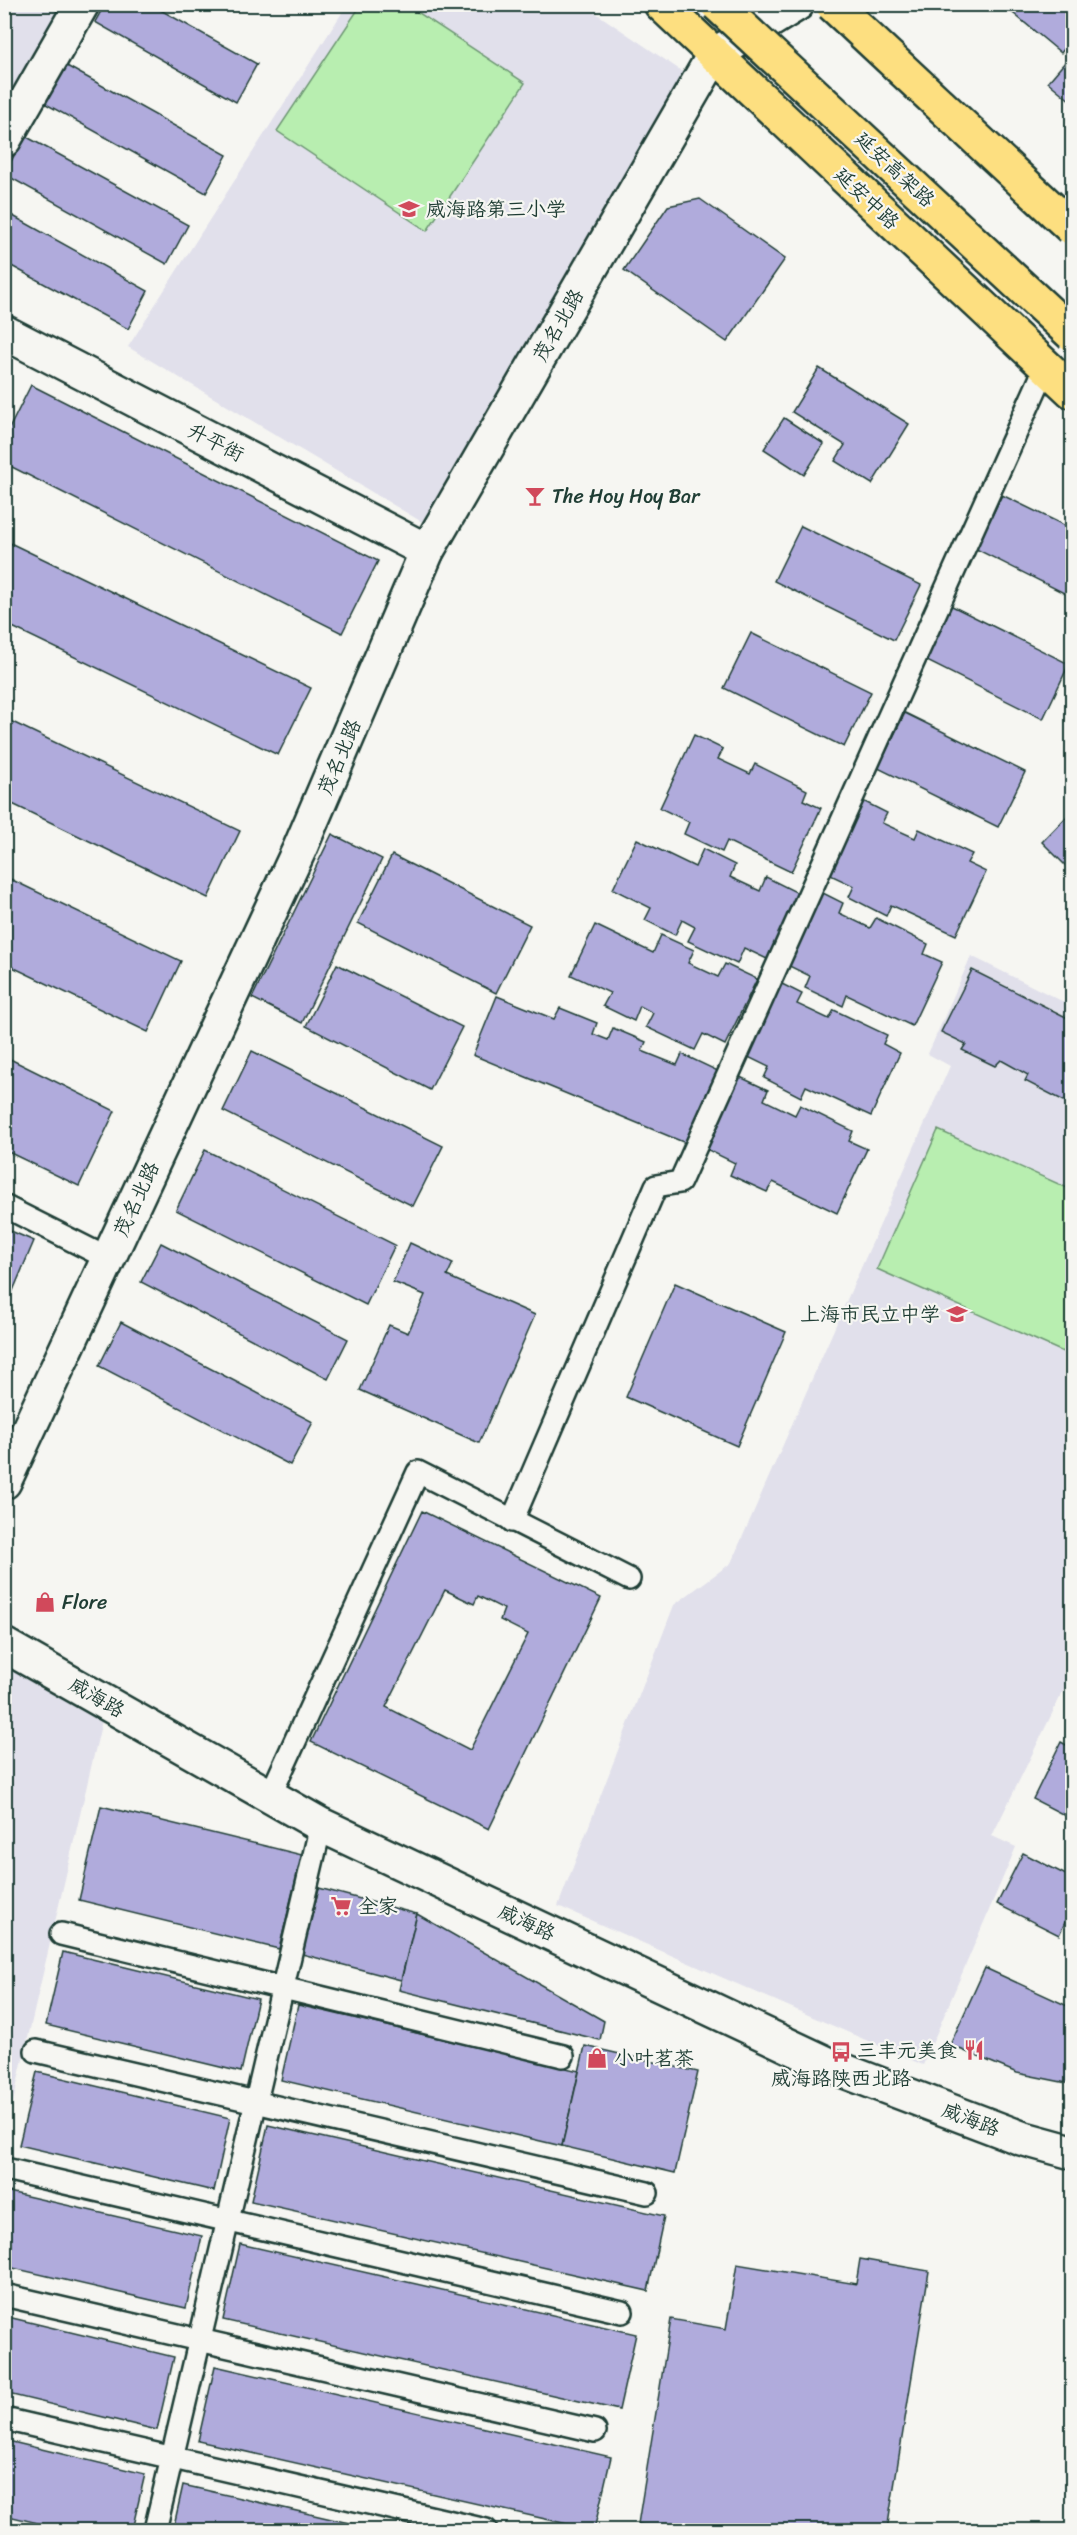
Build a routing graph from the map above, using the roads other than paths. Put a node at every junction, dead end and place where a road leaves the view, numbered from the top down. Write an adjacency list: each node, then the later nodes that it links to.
1 (82, 4): 8 (street)
2 (661, 4): 7 (main road, 延安中路)
3 (717, 4): 13 (main road, 延安高架路, bridge)
4 (797, 4): 7 (street)
5 (820, 4): 9 (main road); 11 (main road)
6 (832, 4): 10 (main road, bridge)
7 (714, 55): 14 (main road, 延安中路); 16 (street, 茂名北路)
8 (4, 141)
9 (1072, 209)
10 (1072, 228)
11 (1072, 236)
12 (4, 332): 16 (street, 升平街)
13 (1072, 334)
14 (1046, 366): 15 (main road, 延安中路); 20 (lane)
15 (1072, 391)
16 (427, 551): 18 (street, 茂名北路)
17 (4, 1206): 18 (lane)
18 (108, 1259): 19 (street, 茂名北路)
19 (4, 1482)
20 (512, 1521): 21 (lane); 23 (lane)
21 (628, 1579)
22 (4, 1644): 23 (street, 威海路)
23 (270, 1796): 24 (street, 威海路)
24 (321, 1825): 26 (lane); 30 (street, 威海路)
25 (61, 1934): 26 (lane)
26 (282, 1988): 28 (lane); 29 (lane)
27 (36, 2051): 29 (lane)
28 (563, 2056)
29 (256, 2102): 32 (lane); 33 (lane)
30 (1072, 2151)
31 (4, 2169): 33 (lane)
32 (647, 2193)
33 (228, 2221): 35 (lane); 36 (lane)
34 (4, 2295): 36 (lane)
35 (622, 2312)
36 (200, 2340): 38 (lane); 39 (lane)
37 (4, 2420): 39 (lane)
38 (595, 2431)
39 (172, 2458): 40 (lane); 41 (lane)
40 (155, 2530)
41 (486, 2530)

